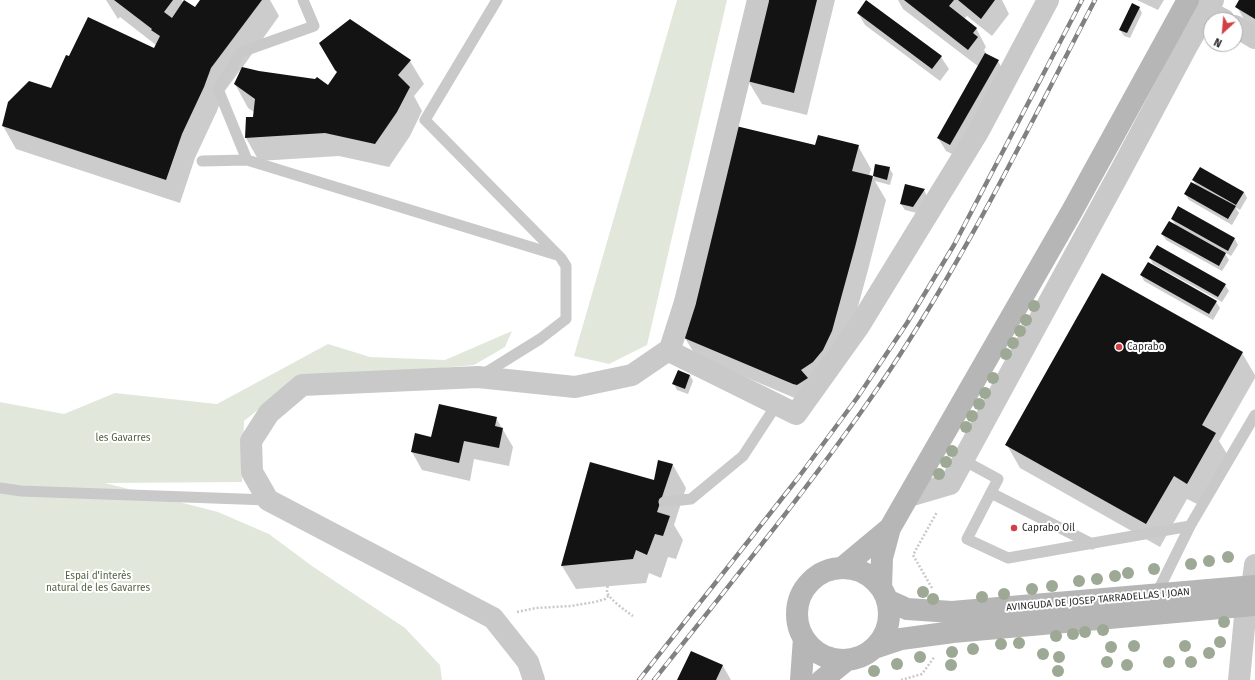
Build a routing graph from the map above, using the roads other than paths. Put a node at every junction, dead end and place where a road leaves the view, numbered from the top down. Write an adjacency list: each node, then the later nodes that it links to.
1 (303, 0): 9 (lane)
2 (497, 0): 11 (lane)
3 (758, 0): 12 (street)
4 (1048, 0): 14 (street)
5 (1188, 0): 6 (street); 19 (street)
6 (1215, 10): 16 (street)
7 (1243, 31): 8 (street)
8 (1255, 38)
9 (247, 160): 10 (lane); 11 (lane)
10 (202, 161)
11 (561, 258): 13 (lane)
12 (670, 349): 13 (street); 14 (street)
13 (478, 377): 20 (street)
14 (777, 404): 21 (lane)
15 (1255, 415): 22 (lane)
16 (963, 460): 18 (lane); 19 (street)
17 (0, 488): 20 (lane)
18 (991, 493): 24 (lane); 24 (lane)
19 (909, 496): 23 (street)
20 (268, 500): 33 (street)
21 (664, 502)
22 (1190, 526): 24 (lane); 28 (lane)
23 (890, 528): 26 (street); 27 (street)
24 (1092, 544)
25 (1255, 565): 29 (street)
26 (842, 568): 27 (street); 30 (street)
27 (884, 594): 28 (street, AVINGUDA DE JOSEP TARRADELLAS I JOAN); 31 (street)
28 (1156, 595): 29 (street, AVINGUDA DE JOSEP TARRADELLAS I JOAN)
29 (1252, 596): 31 (street, AVINGUDA DE JOSEP TARRADELLAS I JOAN); 36 (street)
30 (804, 638): 32 (street); 34 (street)
31 (874, 648): 32 (street)
32 (847, 660): 35 (street)
33 (534, 680)
34 (801, 680)
35 (822, 680)
36 (1239, 680)

